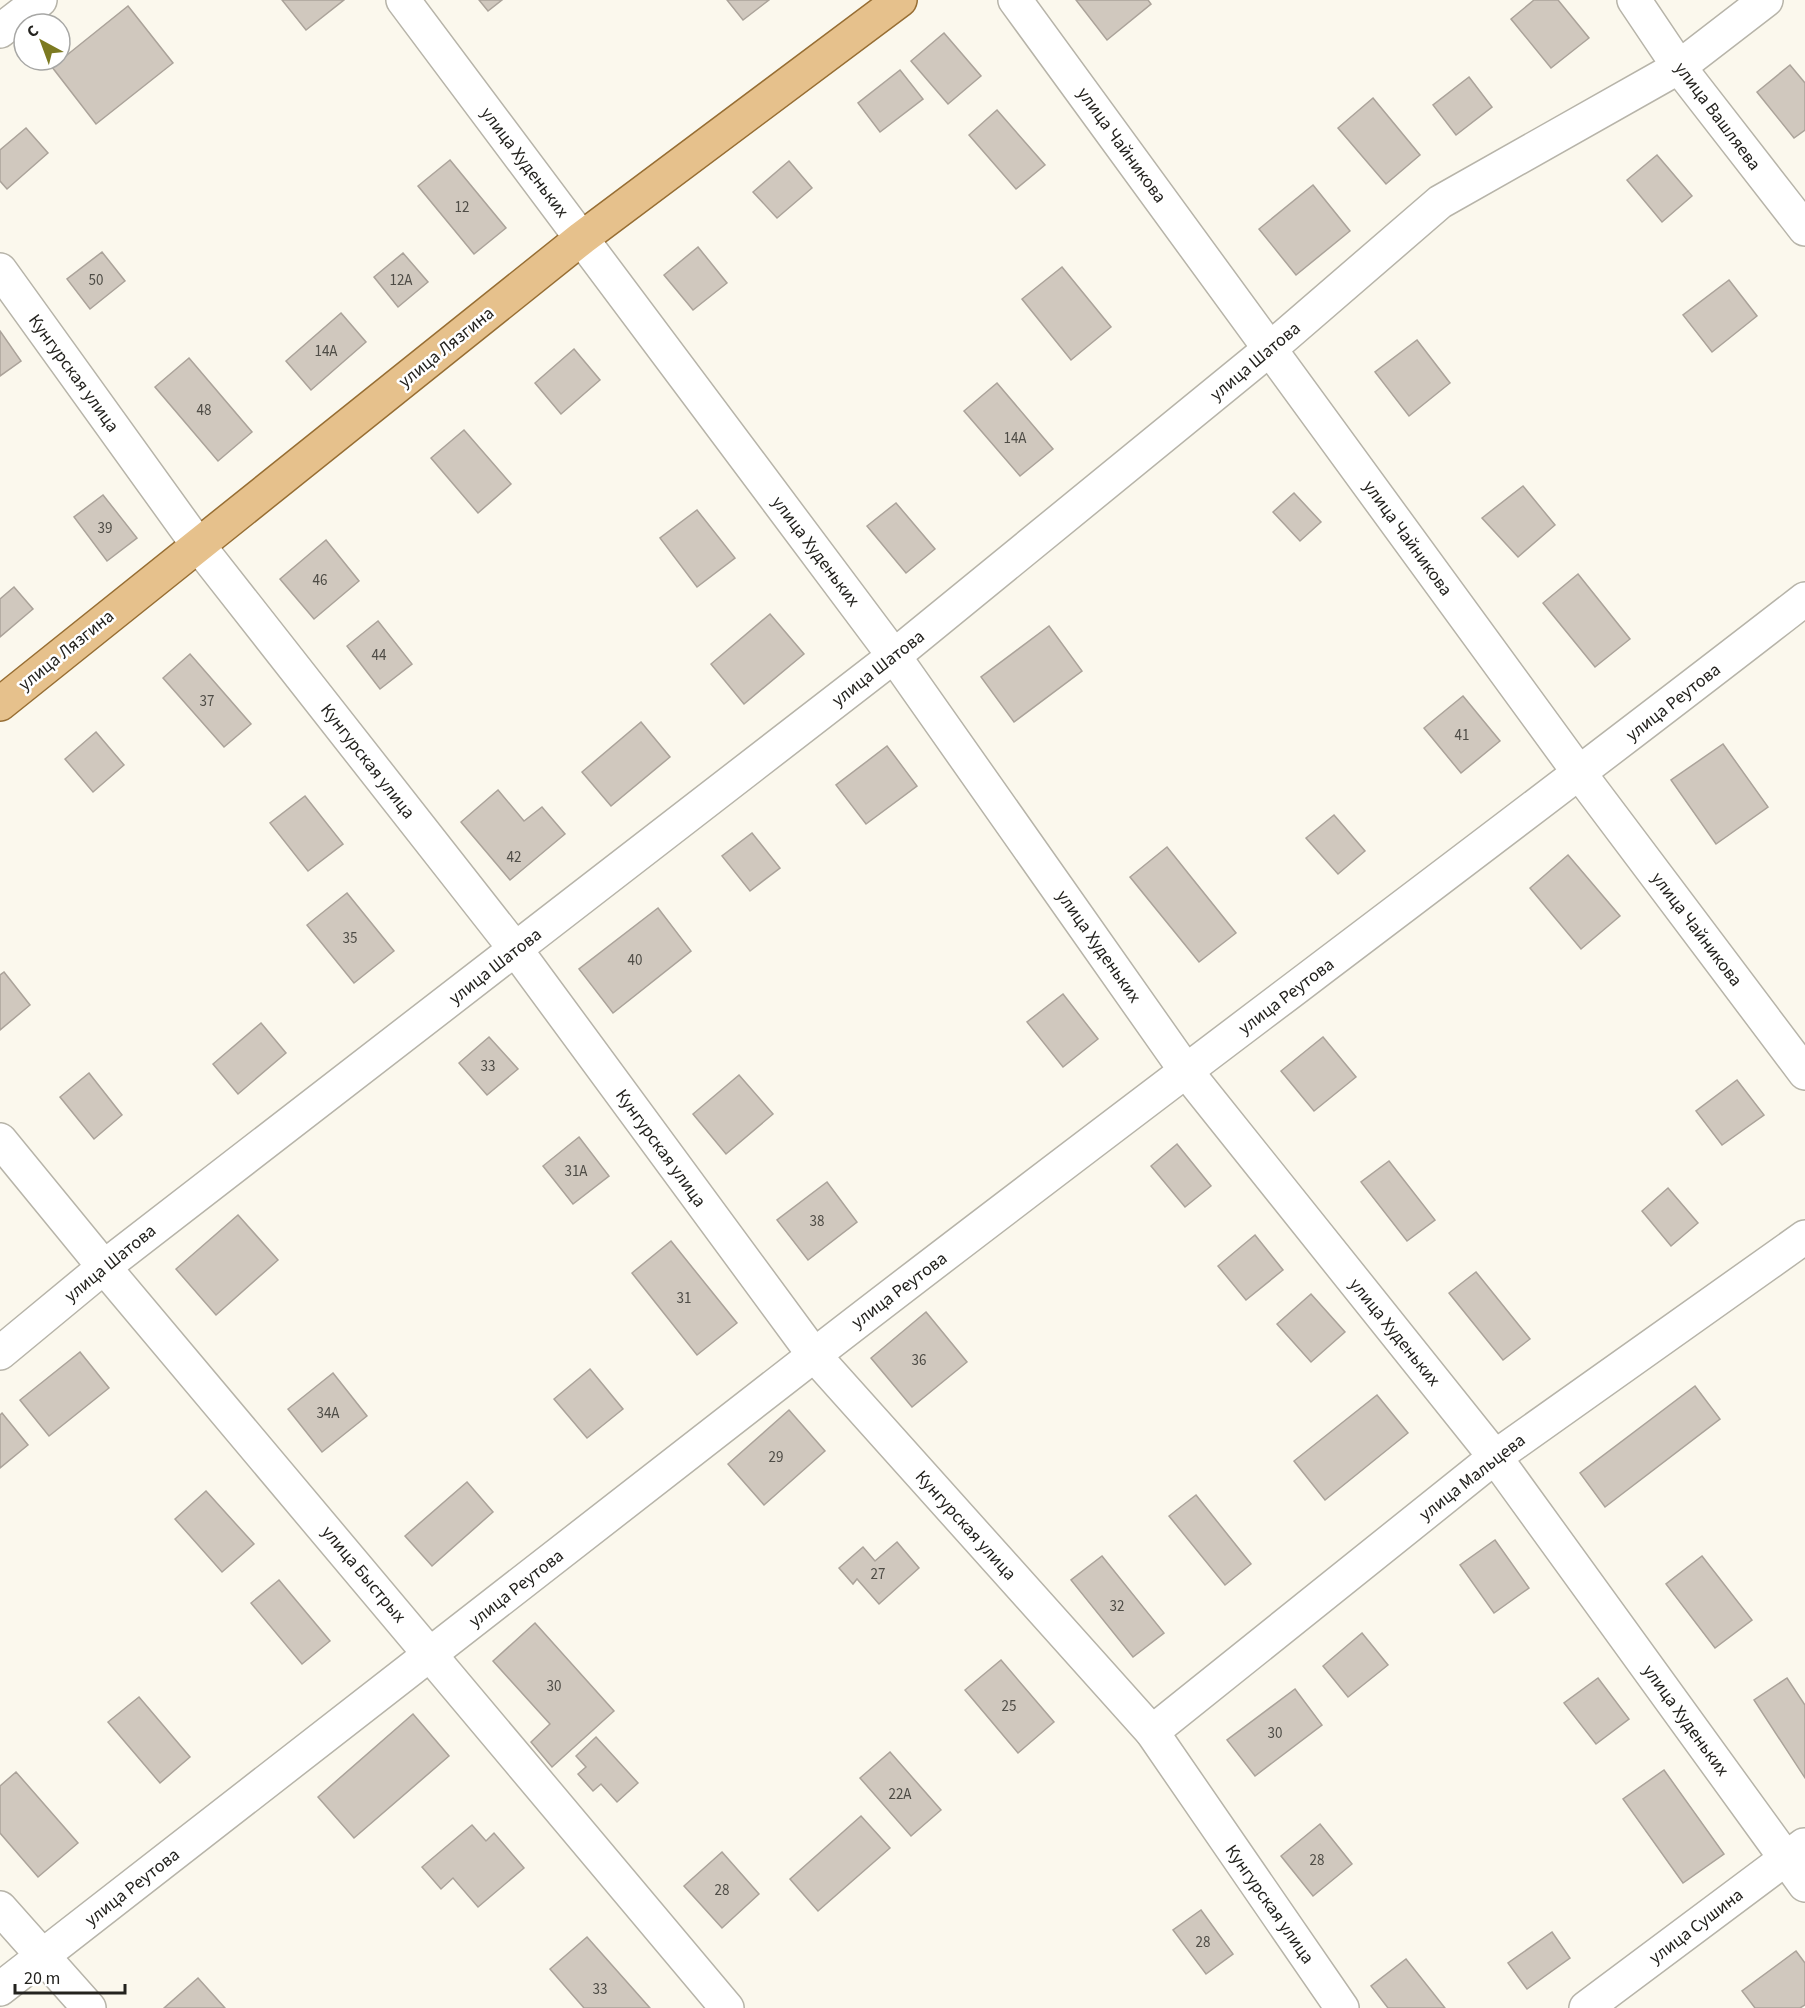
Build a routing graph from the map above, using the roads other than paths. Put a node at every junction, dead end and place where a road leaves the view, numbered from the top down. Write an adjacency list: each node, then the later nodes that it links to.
1 (40, 0): 7 (street)
2 (403, 0): 10 (street, улица Худеньких)
3 (900, 0): 10 (main road, улица Лязгина)
4 (1015, 0): 12 (street, улица Чайникова)
5 (1634, 0): 8 (street, улица Вашляева)
6 (1767, 0): 8 (street, улица Шатова)
7 (0, 31)
8 (1679, 66): 9 (street, улица Вашляева); 12 (street, улица Шатова)
9 (1805, 229)
10 (582, 238): 13 (main road, улица Лязгина); 15 (street, улица Худеньких)
11 (0, 270): 13 (street, Кунгурская улица)
12 (1271, 348): 15 (street, улица Шатова); 17 (street, улица Чайникова)
13 (198, 545): 16 (main road, улица Лязгина); 18 (street, Кунгурская улица)
14 (1805, 599): 17 (street, улица Реутова)
15 (894, 657): 18 (street, улица Шатова); 19 (street, улица Худеньких)
16 (0, 704)
17 (1580, 774): 19 (street, улица Реутова); 20 (street, улица Чайникова)
18 (516, 950): 23 (street, улица Шатова); 25 (street, Кунгурская улица)
19 (1186, 1071): 25 (street, улица Реутова); 26 (street, улица Худеньких)
20 (1805, 1073)
21 (0, 1140): 23 (street, улица Быстрых)
22 (1805, 1237): 26 (street, улица Мальцева)
23 (104, 1267): 24 (street, улица Шатова); 27 (street, улица Быстрых)
24 (0, 1353)
25 (814, 1355): 27 (street, улица Реутова); 28 (street, Кунгурская улица)
26 (1495, 1457): 28 (street, улица Мальцева); 29 (street, улица Худеньких)
27 (431, 1654): 32 (street, улица Реутова); 35 (street, улица Быстрых)
28 (1152, 1732): 36 (street, Кунгурская улица)
29 (1796, 1851): 30 (street, улица Худеньких); 37 (street, улица Сушина)
30 (1805, 1884)
31 (0, 1908): 32 (street)
32 (43, 1956): 33 (street, улица Реутова); 34 (street)
33 (0, 1989)
34 (89, 2008)
35 (727, 2008)
36 (1342, 2008)
37 (1586, 2008)

